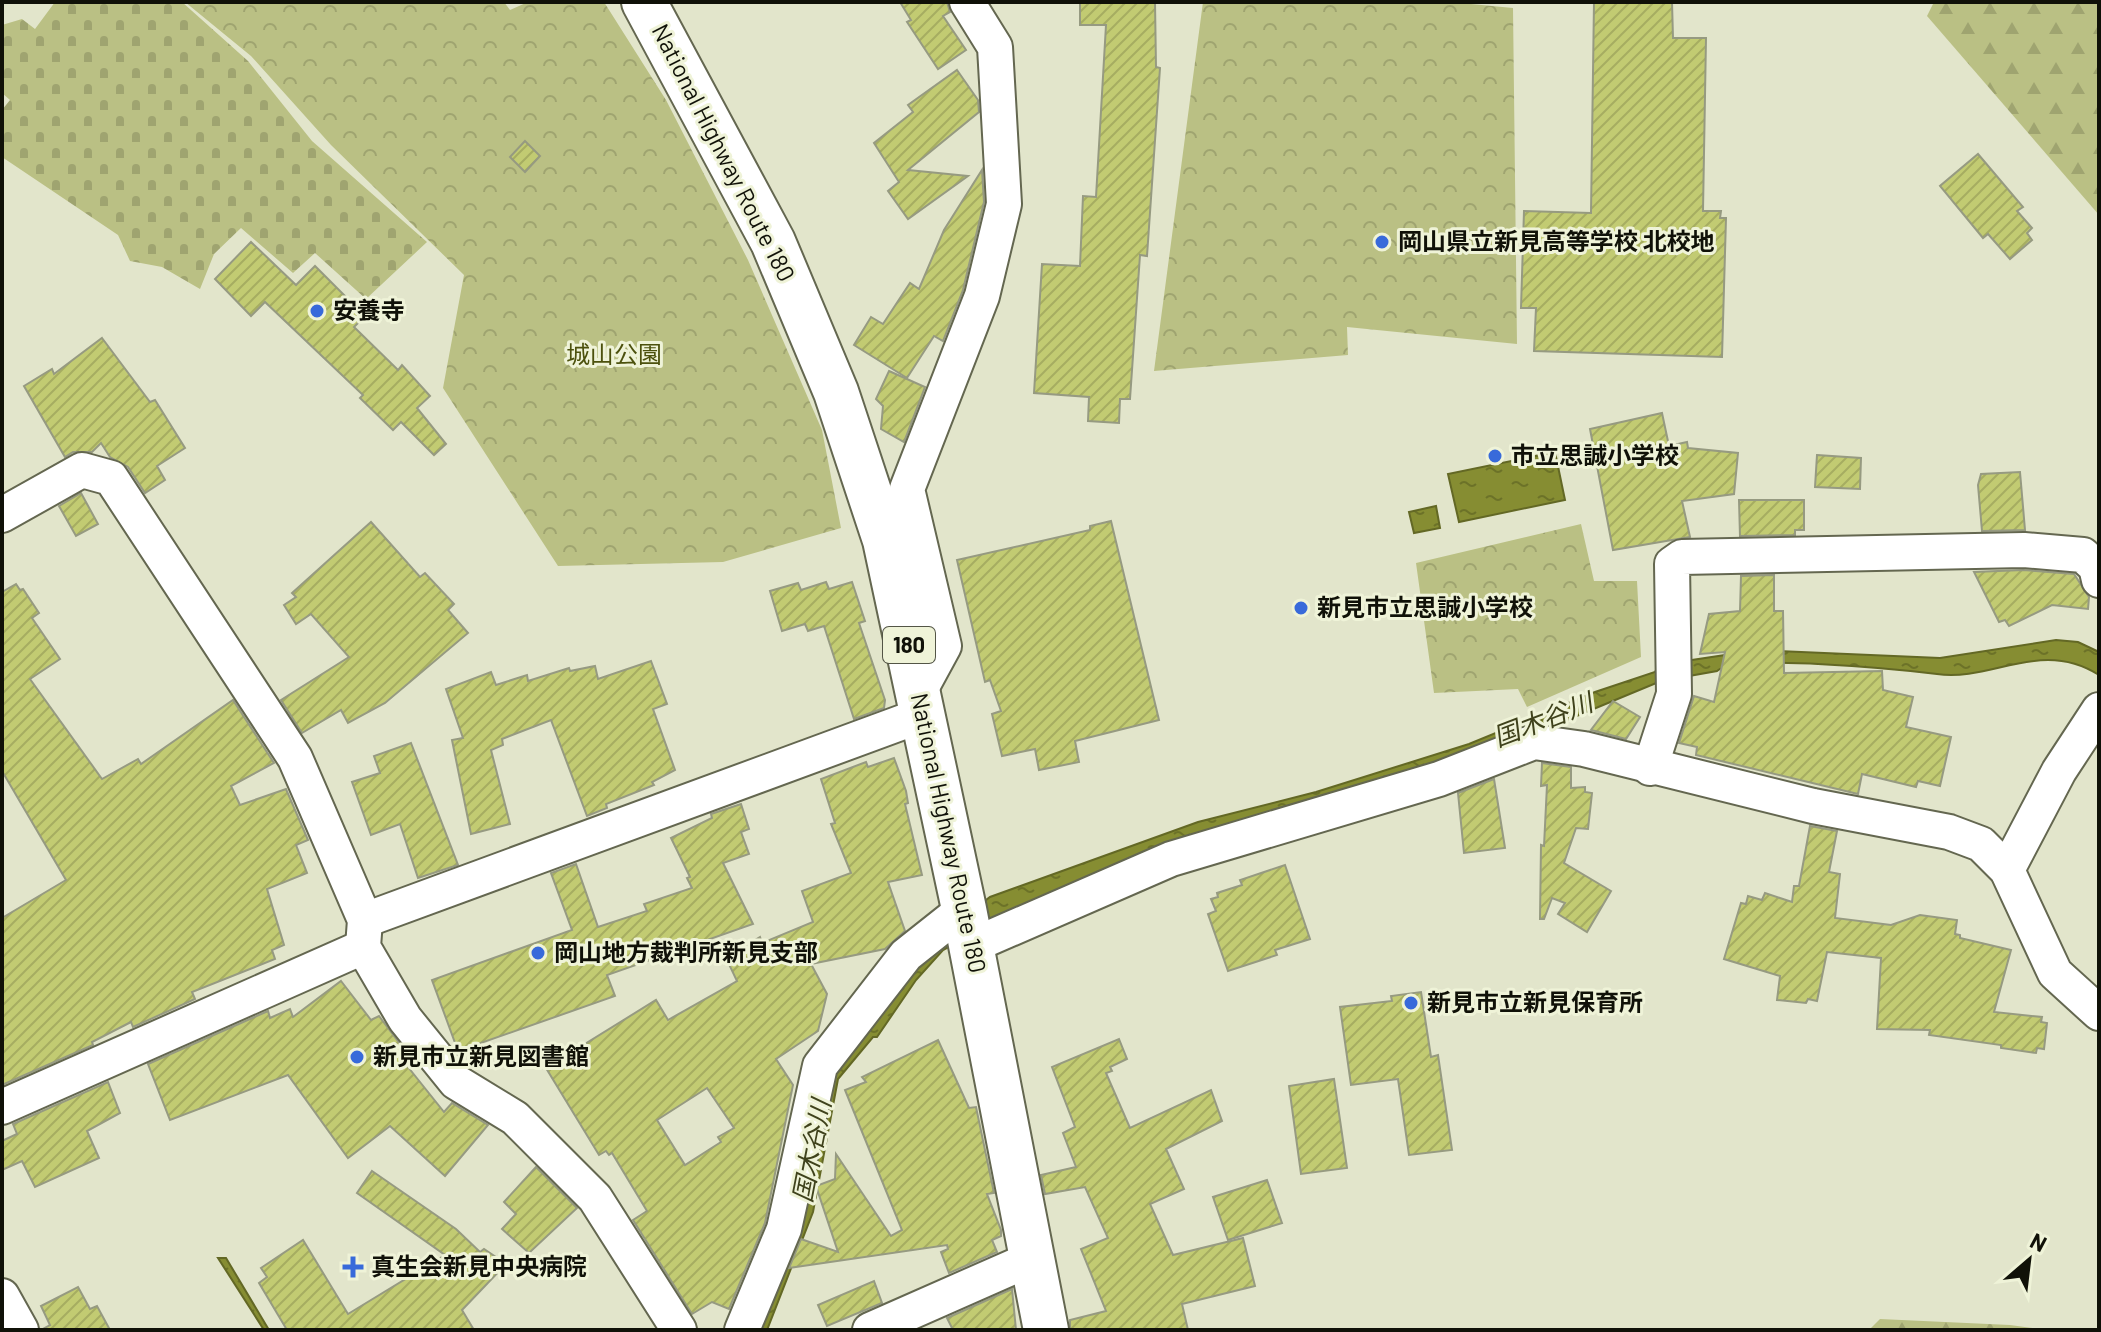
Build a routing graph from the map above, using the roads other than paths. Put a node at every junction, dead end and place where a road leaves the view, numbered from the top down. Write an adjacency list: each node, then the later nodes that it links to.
1 (644, 2): 5 (highway, National Highway Route 180 / 180)
2 (967, 2): 5 (street)
3 (2, 515): 10 (street)
4 (2099, 580): 7 (street)
5 (921, 703): 9 (highway, National Highway Route 180 / 180); 10 (street)
6 (2099, 710): 8 (street)
7 (1650, 768): 8 (street); 9 (street)
8 (2007, 870): 11 (street)
9 (968, 928): 13 (highway, National Highway Route 180 / 180); 17 (street)
10 (364, 934): 12 (street); 16 (street)
11 (2099, 1013)
12 (2, 1107)
13 (1031, 1259): 18 (street); 19 (highway, National Highway Route 180 / 180)
14 (2, 1296): 15 (street)
15 (21, 1330)
16 (679, 1330)
17 (742, 1330)
18 (870, 1330)
19 (1046, 1330)

